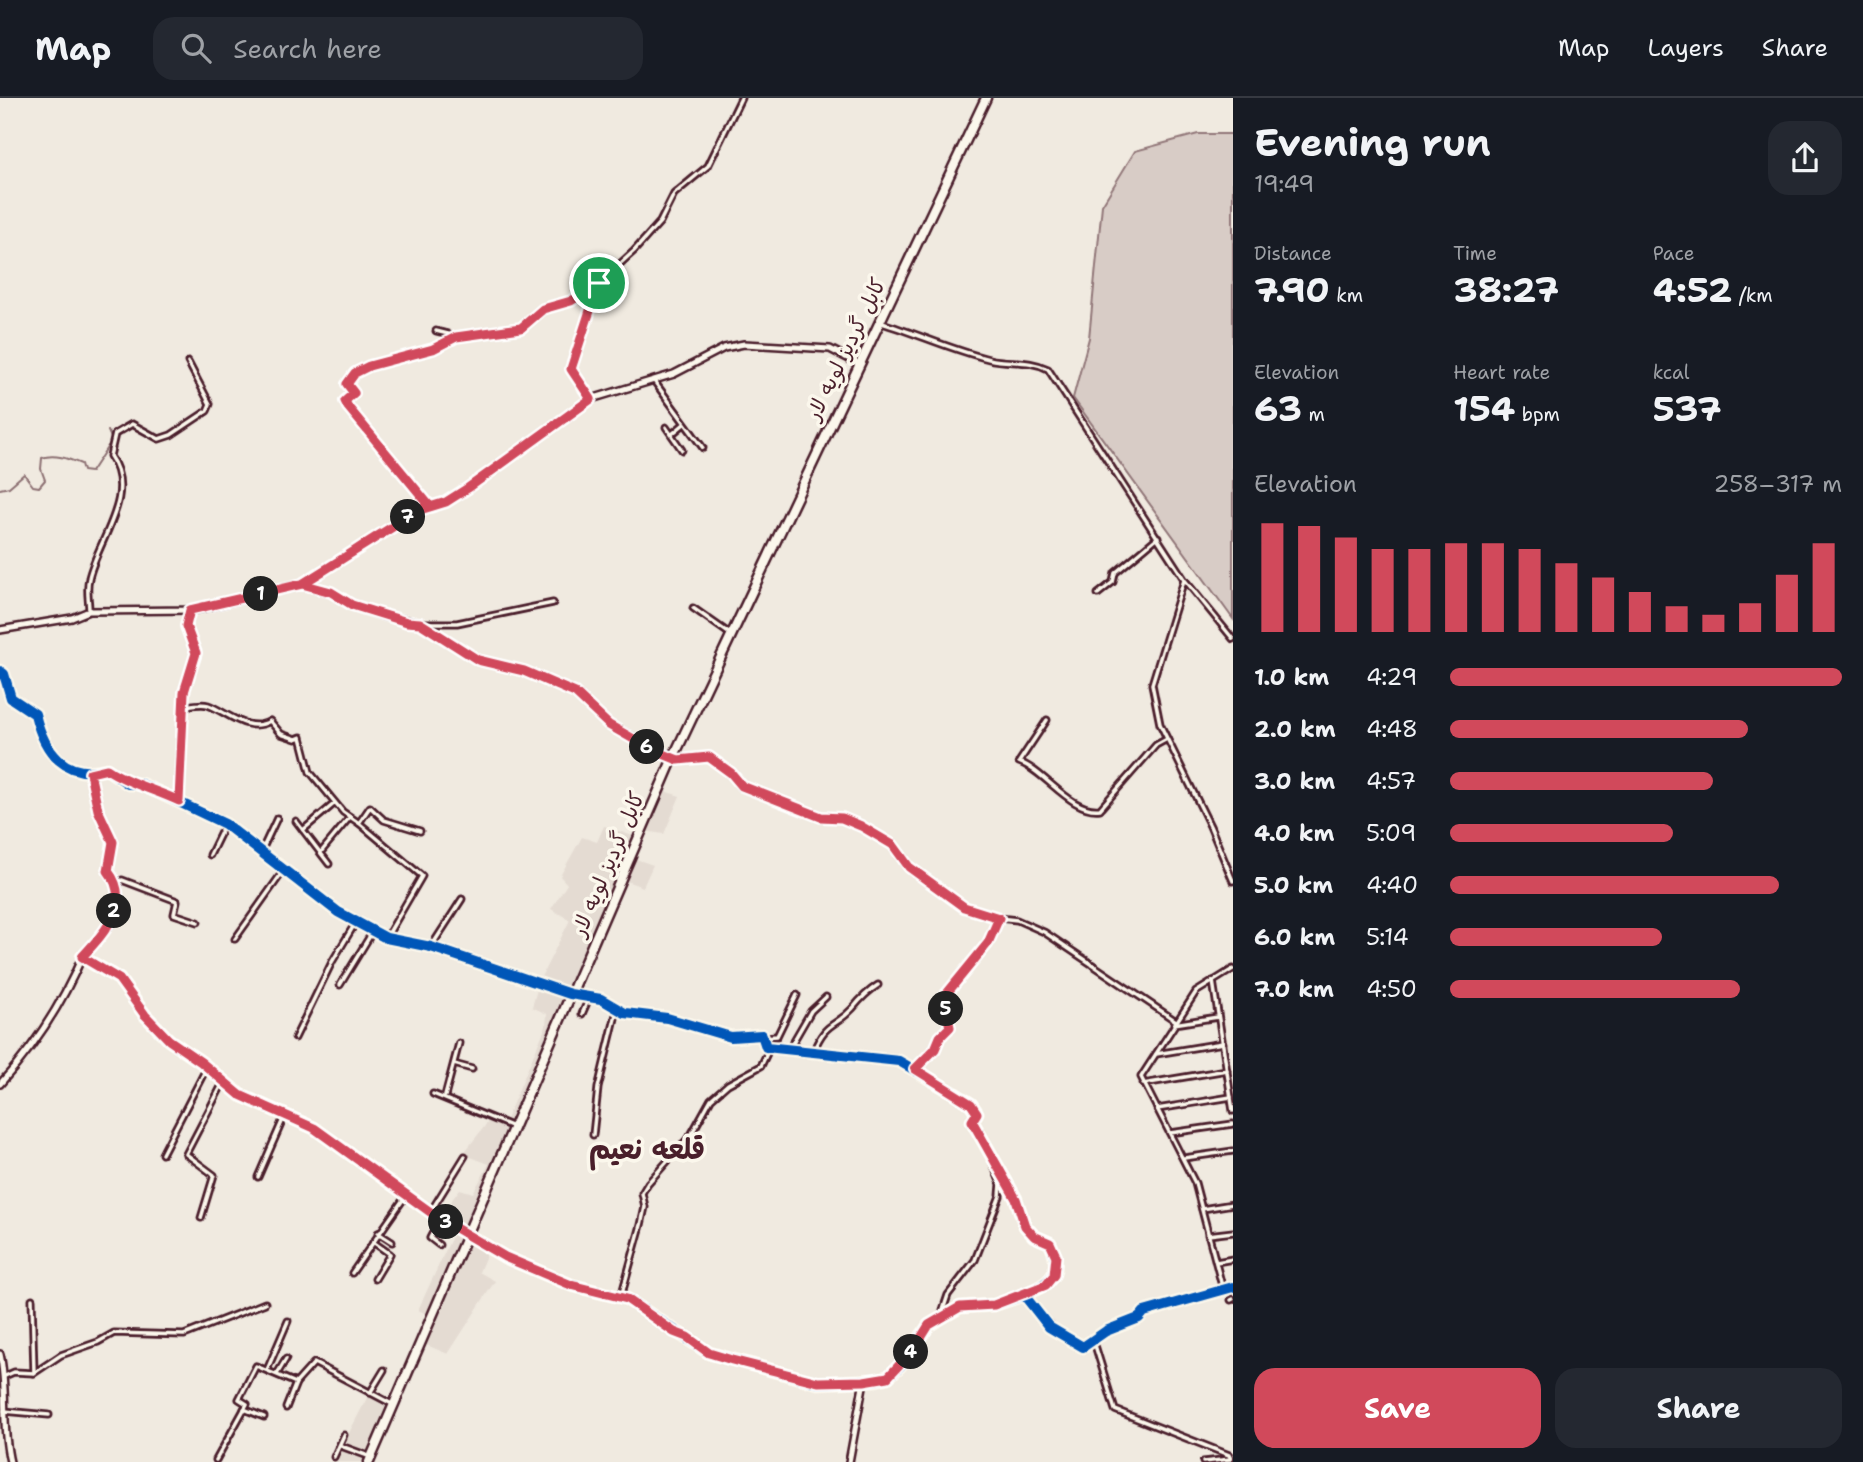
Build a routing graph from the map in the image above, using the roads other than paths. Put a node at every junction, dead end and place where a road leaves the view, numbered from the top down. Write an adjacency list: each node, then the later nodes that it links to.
1 (741, 98): 3 (street)
2 (986, 98): 4 (highway, کابل گردیز لویه لار)
3 (599, 283): 6 (street); 10 (street)
4 (879, 322): 8 (highway, کابل گردیز لویه لار); 17 (street)
5 (436, 331): 6 (street)
6 (445, 341): 16 (street)
7 (188, 362): 24 (street)
8 (859, 364): 9 (street); 27 (highway, کابل گردیز لویه لار)
9 (654, 381): 10 (street); 11 (street)
10 (591, 399): 16 (street)
11 (684, 424): 13 (street); 14 (street)
12 (666, 427): 13 (street)
13 (671, 434): 15 (street)
14 (703, 448)
15 (682, 450)
16 (429, 505): 19 (street)
17 (1158, 537): 18 (street); 20 (street)
18 (1184, 579): 28 (street); 32 (street)
19 (302, 584): 23 (street); 25 (street)
20 (1098, 593)
21 (553, 603): 25 (street)
22 (693, 608): 27 (street)
23 (190, 610): 24 (street); 30 (street)
24 (89, 611): 26 (street)
25 (420, 623): 33 (street)
26 (0, 630)
27 (730, 634): 33 (highway, کابل گردیز لویه لار)
28 (1233, 639)
29 (0, 671): 34 (street)
30 (186, 706): 35 (street); 36 (street)
31 (1047, 720): 32 (street)
32 (1167, 739): 48 (street)
33 (673, 758): 53 (street); 65 (highway, کابل گردیز لویه لار)
34 (90, 773): 35 (street); 51 (street)
35 (179, 801): 41 (street)
36 (335, 803): 37 (street); 42 (street)
37 (349, 817): 40 (street); 45 (street)
38 (277, 818): 44 (street)
39 (296, 821): 42 (street)
40 (359, 823): 43 (street); 57 (street)
41 (225, 824): 44 (street); 46 (street)
42 (303, 830): 45 (street)
43 (420, 831)
44 (261, 852): 49 (street)
45 (321, 852): 47 (street)
46 (210, 855)
47 (330, 864)
48 (1230, 866): 50 (street)
49 (284, 870): 55 (street); 58 (street)
50 (1233, 881)
51 (117, 883): 54 (street); 60 (street)
52 (462, 899): 59 (street)
53 (999, 918): 72 (street); 84 (street)
54 (198, 922)
55 (356, 922): 56 (street); 74 (street)
56 (373, 931): 57 (street); 63 (street)
57 (386, 938): 59 (street)
58 (235, 939)
59 (431, 947): 65 (street)
60 (82, 957): 82 (street); 87 (street)
61 (1233, 969): 62 (street)
62 (1213, 981): 71 (street); 72 (street)
63 (340, 985)
64 (877, 985): 79 (street)
65 (570, 994): 67 (street); 96 (highway, کابل گردیز لویه لار)
66 (797, 995): 73 (street)
67 (590, 996): 69 (street); 70 (street)
68 (826, 997): 78 (street)
69 (617, 1010): 73 (street); 98 (street)
70 (582, 1014)
71 (1219, 1017): 72 (street); 76 (street)
72 (1175, 1023): 80 (street)
73 (764, 1037): 77 (street)
74 (295, 1038)
75 (459, 1043): 81 (street)
76 (1223, 1043): 80 (street); 85 (street)
77 (770, 1047): 78 (street); 125 (street)
78 (788, 1051): 79 (street)
79 (813, 1052): 84 (street)
80 (1156, 1054): 88 (street)
81 (453, 1063): 83 (street); 90 (street)
82 (207, 1066): 86 (street); 101 (street)
83 (472, 1069)
84 (915, 1069): 99 (street)
85 (1227, 1070): 88 (street); 91 (street)
86 (224, 1081): 94 (street); 109 (street)
87 (0, 1084)
88 (1143, 1084): 92 (street)
89 (433, 1094): 90 (street)
90 (445, 1096): 96 (street)
91 (1231, 1097): 92 (street); 93 (street)
92 (1157, 1109): 97 (street)
93 (1233, 1111)
94 (286, 1113): 104 (street); 105 (street)
95 (1233, 1124): 97 (street)
96 (513, 1126): 113 (highway, کابل گردیز لویه لار)
97 (1170, 1133): 103 (street)
98 (593, 1135)
99 (987, 1144): 124 (street); 128 (street)
100 (1233, 1151): 103 (street)
101 (162, 1154)
102 (465, 1156): 108 (street)
103 (1184, 1158): 107 (street)
104 (258, 1177)
105 (407, 1194): 108 (street); 112 (street)
106 (1233, 1204): 107 (street)
107 (1202, 1209): 114 (street)
108 (431, 1211): 110 (street)
109 (201, 1218)
110 (440, 1219): 113 (street); 117 (street)
111 (1233, 1232): 114 (street)
112 (378, 1233): 115 (street); 116 (street)
113 (468, 1235): 125 (street); 141 (highway, کابل گردیز لویه لار)
114 (1208, 1235): 119 (street)
115 (372, 1241): 120 (street); 121 (street)
116 (393, 1242)
117 (439, 1245)
118 (1233, 1259): 119 (street)
119 (1216, 1262): 123 (street)
120 (352, 1273)
121 (375, 1279)
122 (1233, 1287): 123 (street)
123 (1223, 1290): 130 (street)
124 (1024, 1295): 128 (street); 130 (street)
125 (621, 1297): 138 (street)
126 (32, 1299): 135 (street)
127 (265, 1303): 135 (street)
128 (940, 1319): 138 (street)
129 (288, 1321): 133 (street)
130 (1094, 1342): 150 (street)
131 (0, 1354): 137 (street)
132 (286, 1359): 136 (street)
133 (267, 1370): 136 (street); 143 (street)
134 (384, 1370): 140 (street)
135 (34, 1373): 137 (street)
136 (277, 1374): 139 (street)
137 (5, 1376): 144 (street)
138 (864, 1381): 154 (street)
139 (296, 1383): 140 (street); 142 (street)
140 (370, 1393): 141 (street)
141 (394, 1405): 152 (highway, کابل گردیز لویه لار)
142 (286, 1408)
143 (244, 1409): 146 (street); 151 (street)
144 (4, 1411): 145 (street); 153 (street)
145 (49, 1415)
146 (264, 1418)
147 (344, 1436): 148 (street)
148 (341, 1446): 149 (street); 152 (street)
149 (334, 1457)
150 (1232, 1459): 155 (street)
151 (216, 1460)
152 (370, 1460)
153 (10, 1462)
154 (849, 1462)
155 (1203, 1462)

